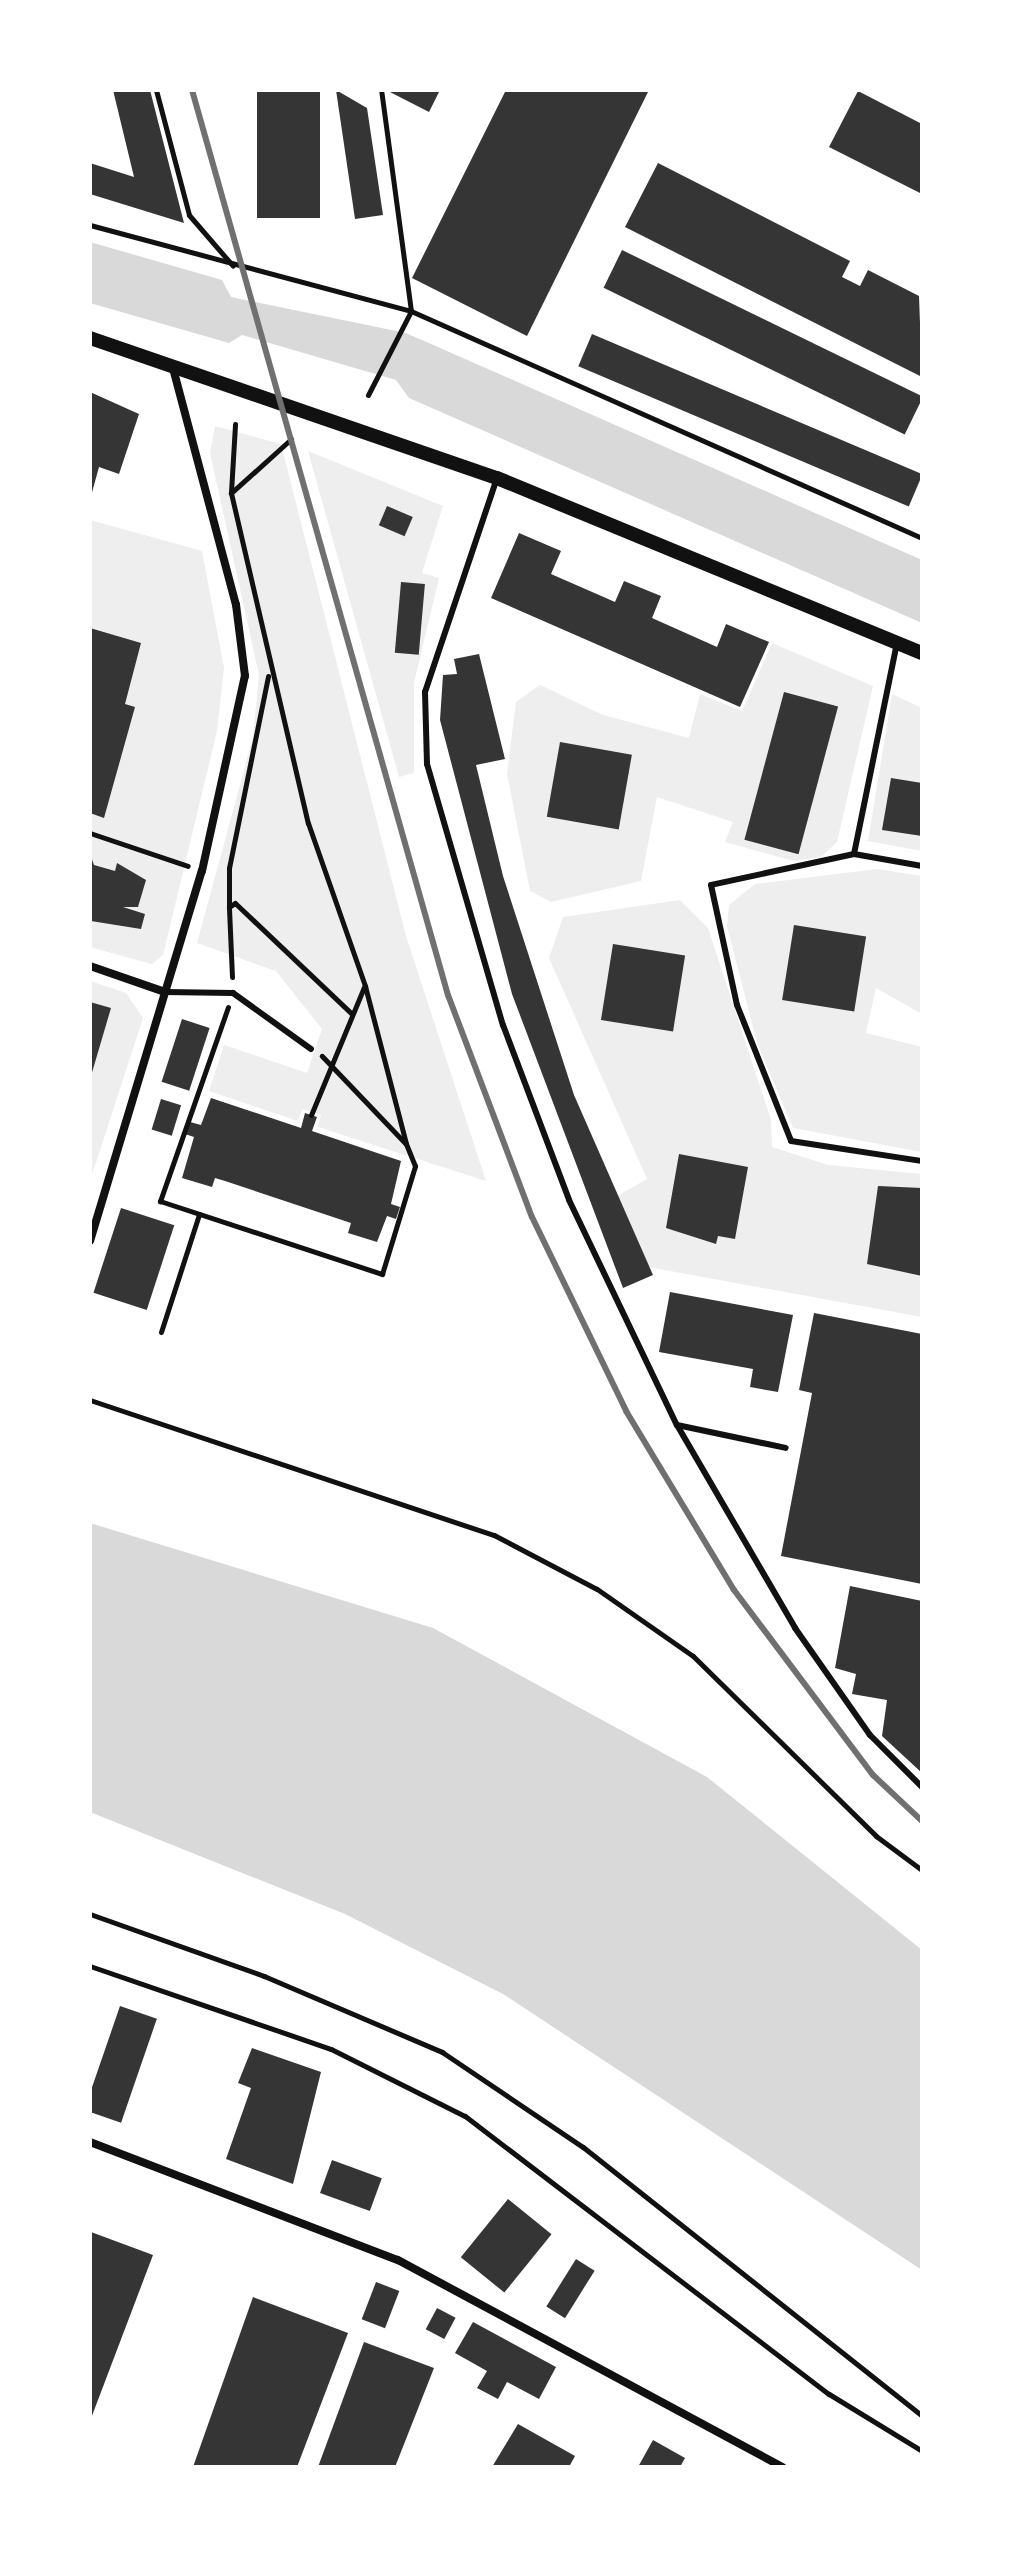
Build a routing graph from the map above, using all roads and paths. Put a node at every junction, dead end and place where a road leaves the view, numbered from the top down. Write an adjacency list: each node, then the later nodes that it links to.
1 (156, 90): 4 (path)
2 (381, 90): 5 (path)
3 (90, 225): 4 (path)
4 (233, 267): 5 (path)
5 (411, 311): 8 (path); 13 (path)
6 (90, 338): 7 (street)
7 (172, 363): 11 (street); 20 (street)
8 (368, 395)
9 (235, 424): 12 (path)
10 (291, 439): 12 (path)
11 (497, 478): 14 (street); 36 (lane)
12 (231, 493): 16 (path)
13 (922, 538)
14 (897, 641): 15 (street); 18 (lane)
15 (922, 653)
16 (269, 672): 21 (path); 23 (path)
17 (90, 833): 20 (path)
18 (854, 854): 19 (lane); 31 (lane)
19 (922, 866)
20 (202, 871): 24 (street)
21 (229, 907): 25 (path); 26 (path)
22 (90, 966): 24 (street)
23 (365, 986): 26 (path); 30 (path)
24 (165, 992): 25 (lane); 33 (street)
25 (233, 993): 27 (lane); 32 (path)
26 (351, 1013): 28 (path)
27 (311, 1049): 28 (path)
28 (328, 1060): 29 (path); 30 (path)
29 (311, 1115)
30 (406, 1144): 32 (path)
31 (922, 1161)
32 (199, 1214): 34 (path)
33 (90, 1241)
34 (161, 1332)
35 (90, 1400): 39 (path)
36 (677, 1425): 37 (lane); 38 (lane)
37 (786, 1448)
38 (922, 1787)
39 (922, 1870)
40 (90, 1914): 43 (path)
41 (90, 1966): 44 (path)
42 (90, 2142): 45 (street)
43 (922, 2416)
44 (922, 2451)
45 (783, 2467)

